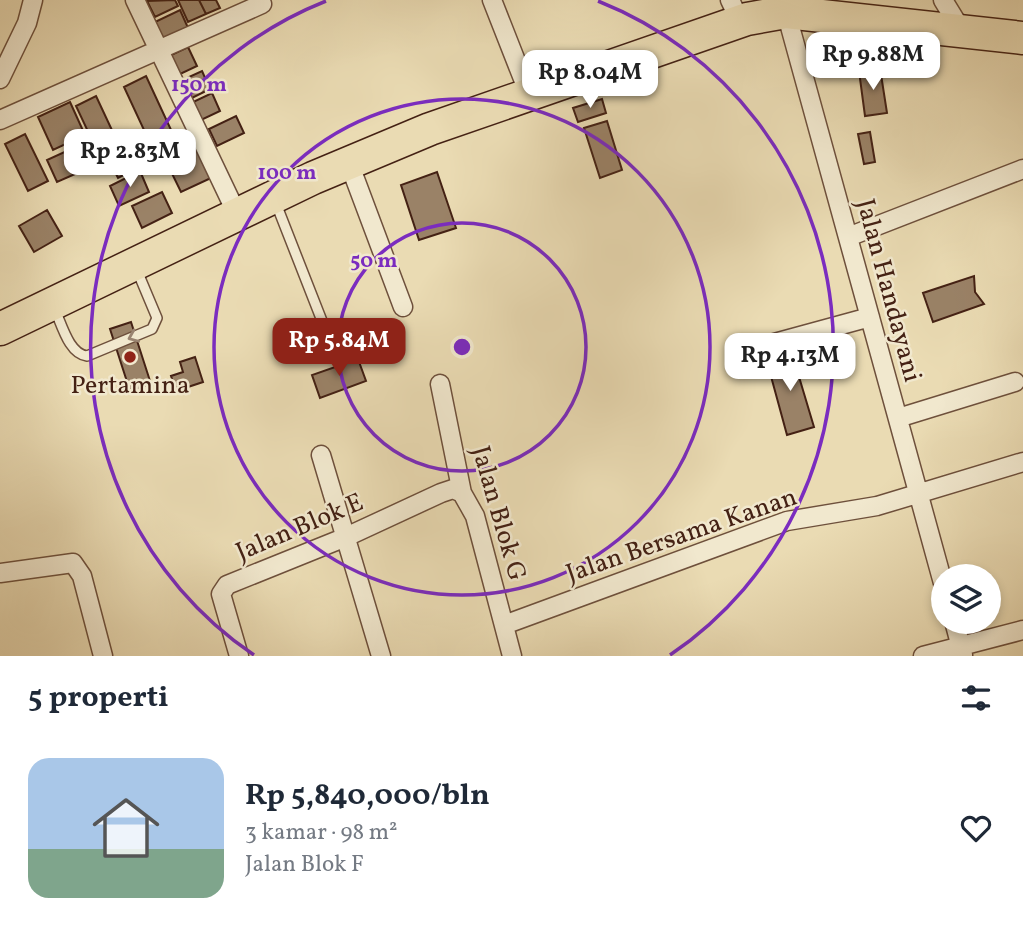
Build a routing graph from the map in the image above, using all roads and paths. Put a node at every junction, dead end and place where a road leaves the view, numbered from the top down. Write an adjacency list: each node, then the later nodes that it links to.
1 (33, 0): 11 (street)
2 (135, 0): 10 (street)
3 (492, 0): 12 (street)
4 (943, 0): 8 (street)
5 (262, 4): 10 (street)
6 (735, 10): 7 (highway); 12 (highway)
7 (786, 12): 8 (highway); 18 (street, Jalan Handayani)
8 (962, 31): 9 (highway)
9 (1023, 38)
10 (161, 51): 13 (street); 17 (street)
11 (0, 79)
12 (528, 94): 14 (highway)
13 (0, 120)
14 (349, 163): 16 (highway); 21 (street)
15 (1023, 169): 18 (street)
16 (273, 197): 17 (highway); 23 (lane)
17 (237, 214): 19 (highway)
18 (848, 237): 22 (street, Jalan Handayani)
19 (134, 263): 20 (highway); 20 (lane, one-way to 20)
20 (52, 304): 24 (highway)
21 (403, 307)
22 (870, 317): 25 (street); 28 (street, Jalan Handayani)
23 (324, 326)
24 (0, 329)
25 (771, 344)
26 (1015, 382): 28 (street)
27 (440, 384): 31 (street, Jalan Blok G)
28 (898, 418): 32 (street, Jalan Handayani)
29 (321, 455): 33 (street)
30 (1023, 461): 32 (street, Jalan Bersama Kanan)
31 (462, 493): 33 (street, Jalan Blok E); 36 (street, Jalan Blok G)
32 (919, 493): 34 (street, Jalan Handayani); 36 (street, Jalan Bersama Kanan)
33 (346, 537): 41 (street, Jalan Blok E); 42 (street)
34 (938, 564)
35 (0, 573): 40 (street)
36 (504, 625): 43 (street, Jalan Blok G)
37 (1023, 630): 39 (street)
38 (957, 634): 39 (street)
39 (962, 651): 44 (street)
40 (103, 656)
41 (239, 656)
42 (381, 656)
43 (512, 656)
44 (923, 656)

